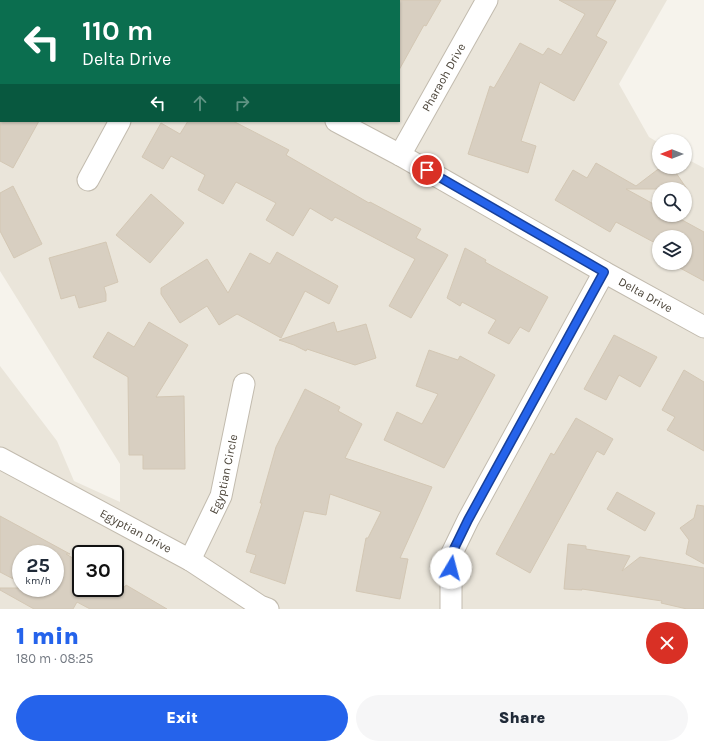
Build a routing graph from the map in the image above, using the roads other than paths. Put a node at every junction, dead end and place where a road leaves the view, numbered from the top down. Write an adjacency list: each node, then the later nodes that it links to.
1 (487, 0): 4 (street, Pharaoh Drive)
2 (119, 122): 5 (street)
3 (338, 122): 4 (street, Delta Drive)
4 (400, 155): 6 (street, Delta Drive)
5 (88, 180)
6 (604, 272): 7 (street, Delta Drive); 12 (street)
7 (704, 327)
8 (244, 384): 10 (street, Egyptian Circle)
9 (0, 458): 10 (street, Egyptian Drive)
10 (190, 560): 11 (street, Egyptian Drive)
11 (268, 609)
12 (451, 609)

